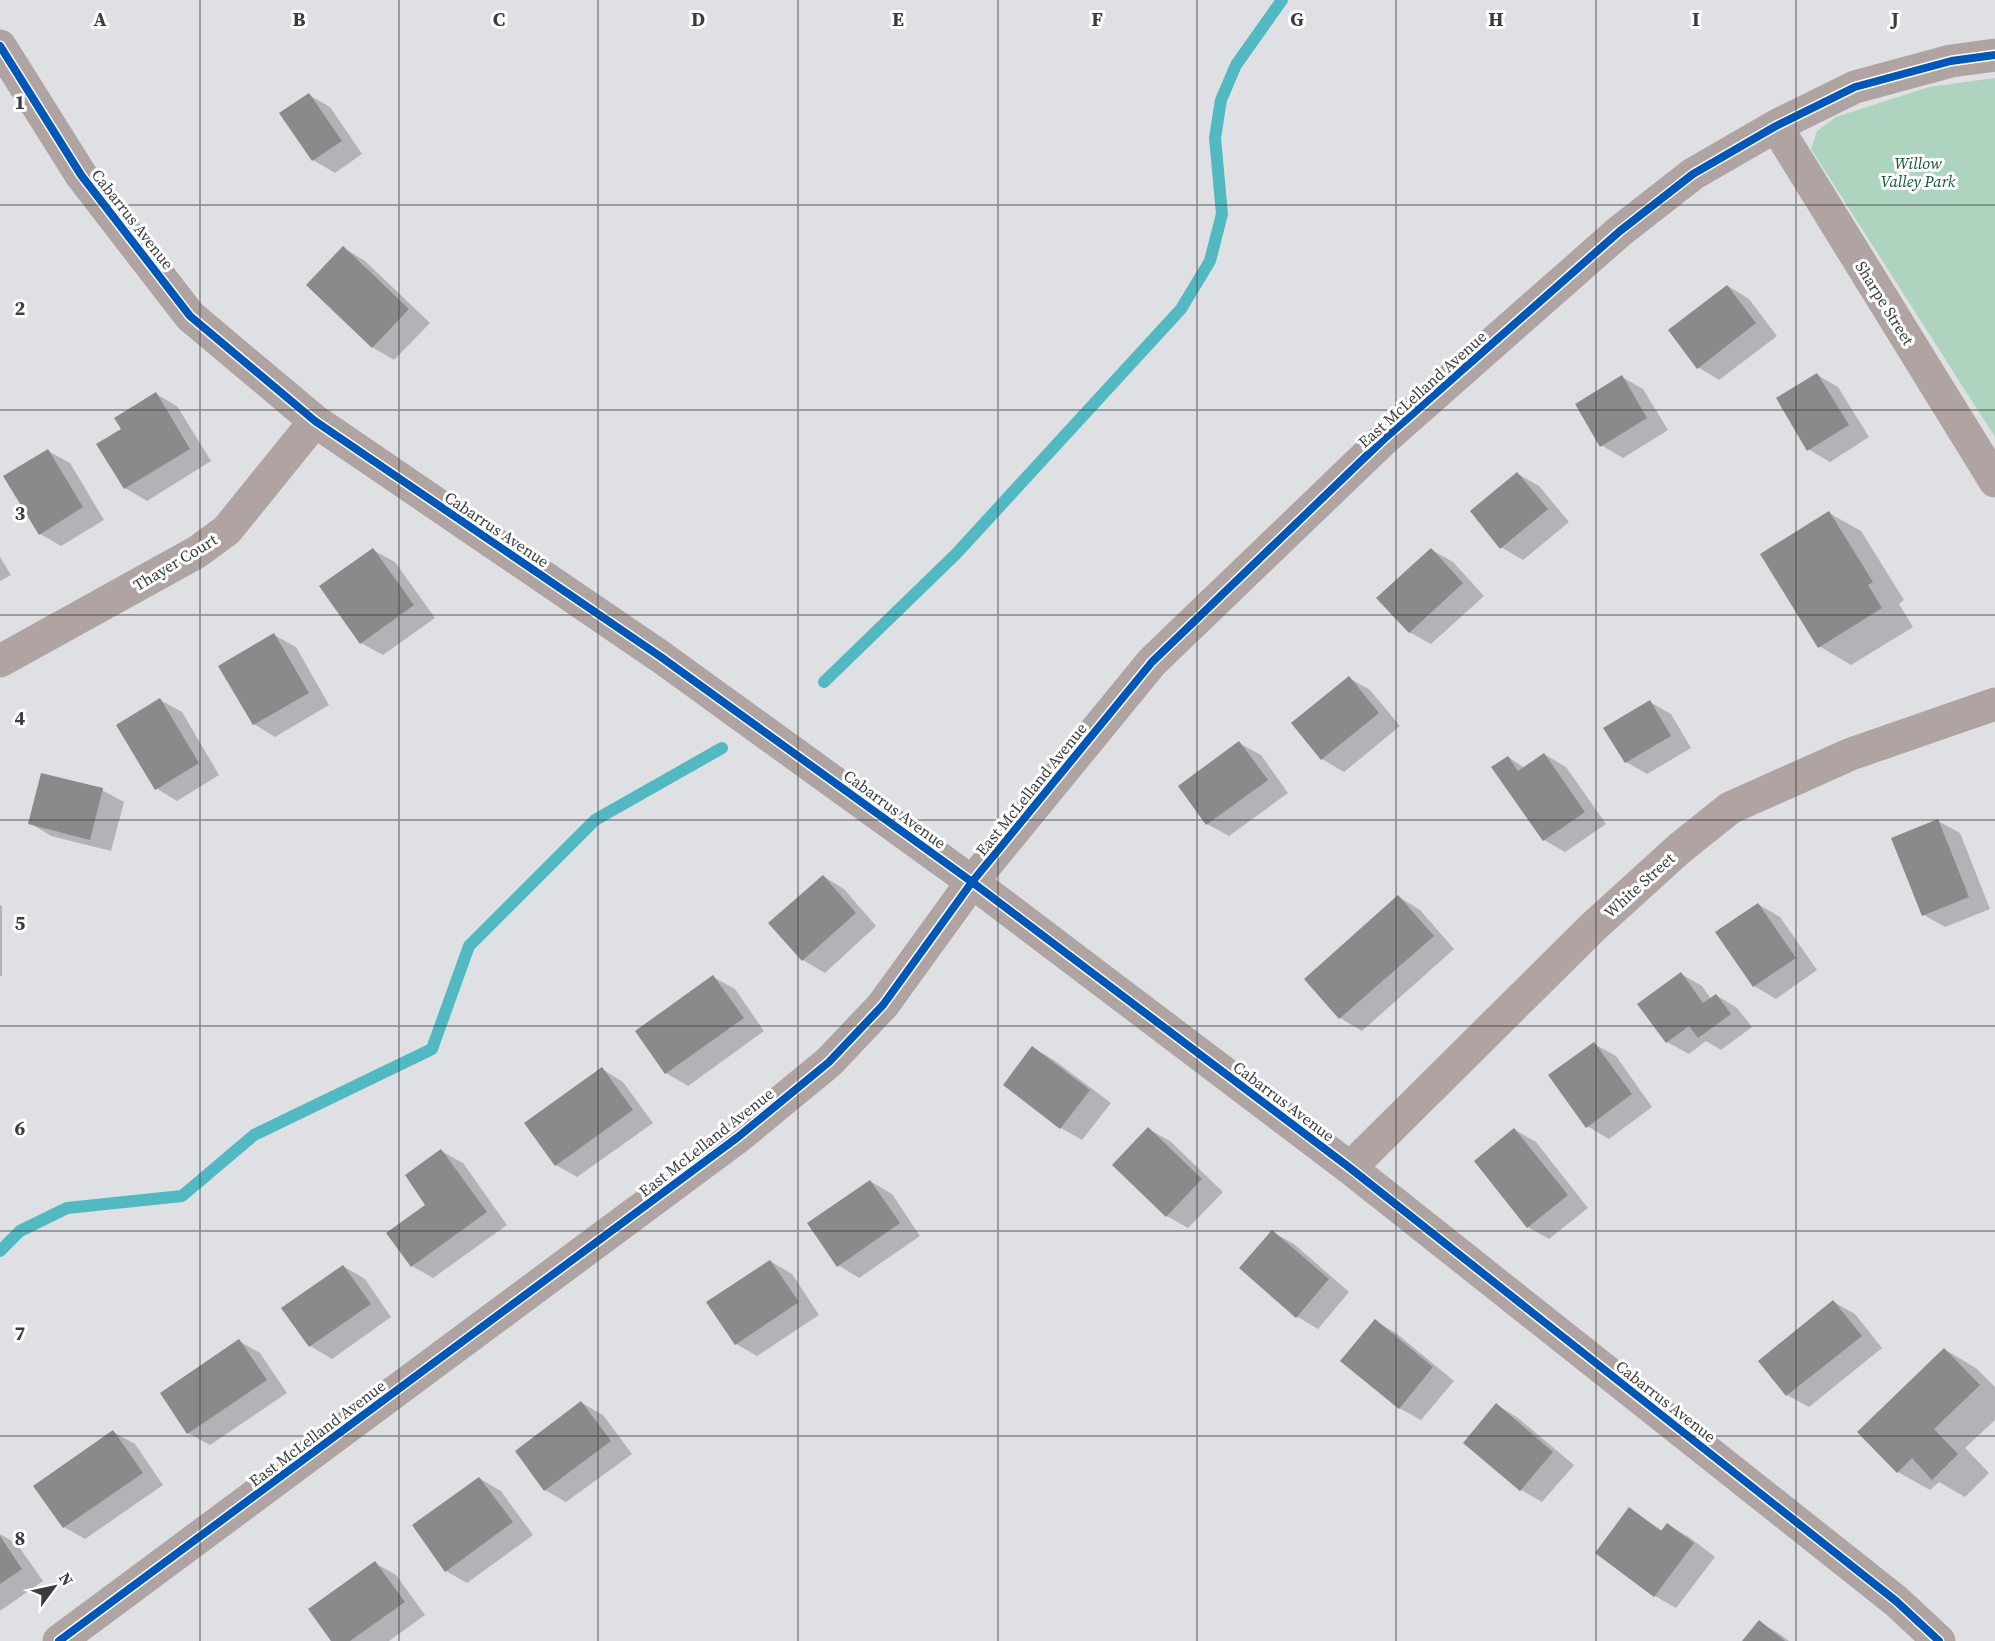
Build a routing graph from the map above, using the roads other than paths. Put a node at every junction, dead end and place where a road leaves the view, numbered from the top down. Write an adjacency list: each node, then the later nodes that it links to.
1 (0, 46): 4 (street, Cabarrus Avenue)
2 (1995, 55): 3 (street, East McLelland Avenue)
3 (1776, 126): 5 (street, Sharpe Street); 8 (street, East McLelland Avenue)
4 (315, 421): 6 (street, Thayer Court); 8 (street, Cabarrus Avenue)
5 (1995, 481)
6 (0, 661)
7 (1995, 704): 9 (street, White Street)
8 (972, 882): 9 (street, Cabarrus Avenue); 10 (street, East McLelland Avenue)
9 (1350, 1168): 11 (street, Cabarrus Avenue)
10 (59, 1641)
11 (1939, 1641)

